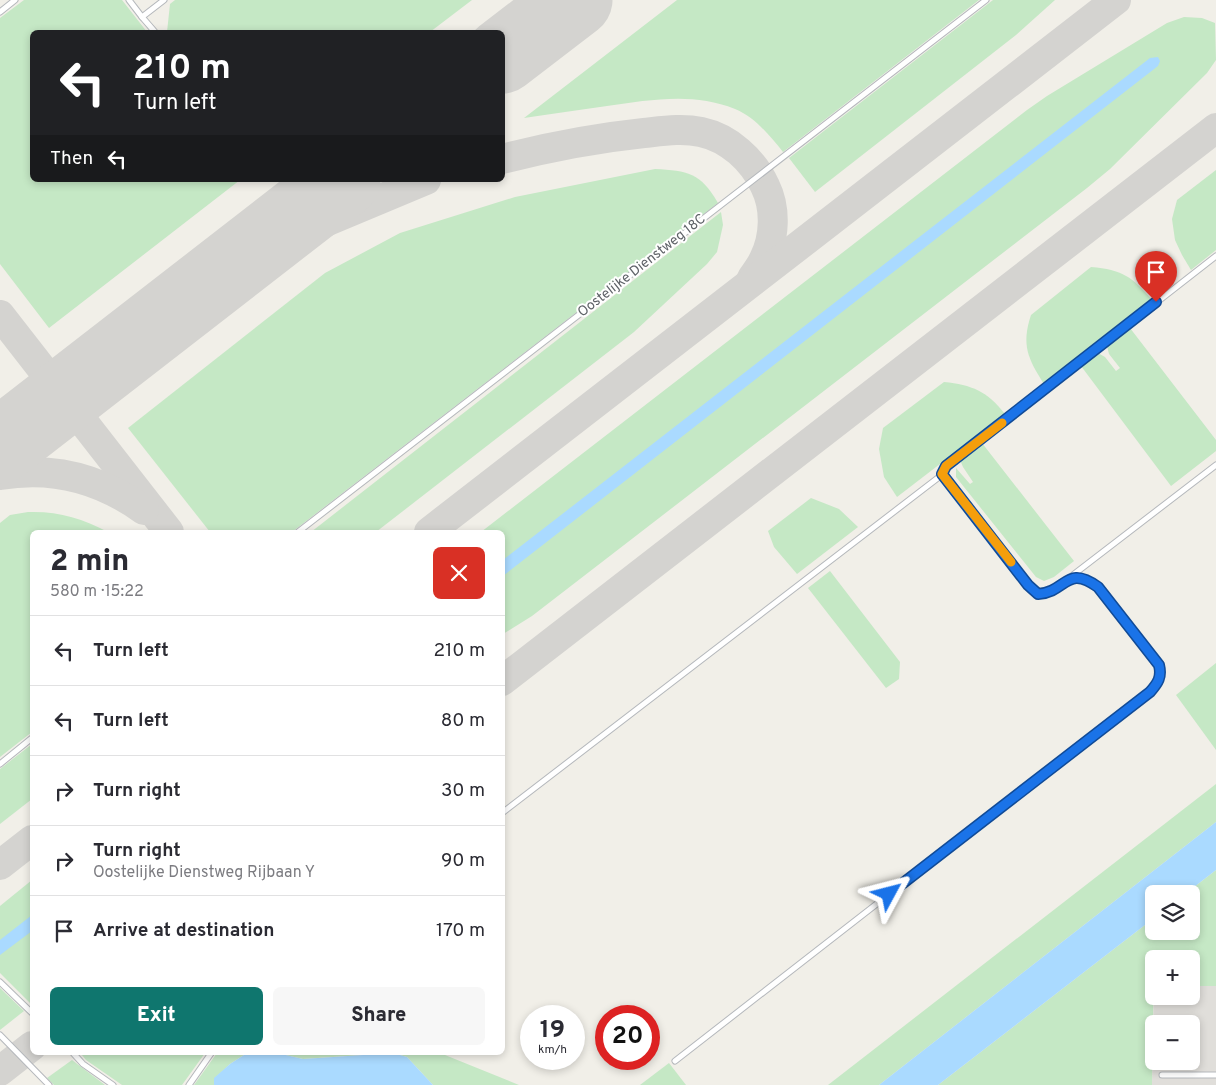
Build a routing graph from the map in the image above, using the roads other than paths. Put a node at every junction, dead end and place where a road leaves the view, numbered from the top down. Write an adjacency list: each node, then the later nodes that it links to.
1 (15, 0): 5 (lane)
2 (129, 0): 6 (lane)
3 (164, 0): 6 (lane)
4 (986, 0): 11 (lane, Oostelijke Dienstweg 18C)
5 (0, 12)
6 (142, 17): 7 (lane)
7 (153, 30)
8 (1216, 256): 10 (lane)
9 (1216, 465): 12 (lane)
10 (942, 474): 12 (lane); 15 (lane)
11 (301, 530)
12 (1069, 579): 21 (lane)
13 (30, 740): 14 (lane)
14 (0, 764)
15 (505, 812)
16 (0, 982): 17 (lane)
17 (30, 1011)
18 (0, 1035): 24 (lane)
19 (75, 1055): 25 (lane)
20 (210, 1055): 26 (lane)
21 (675, 1061)
22 (1162, 1075): 23 (lane)
23 (1216, 1075)
24 (48, 1085)
25 (113, 1085)
26 (189, 1085)

